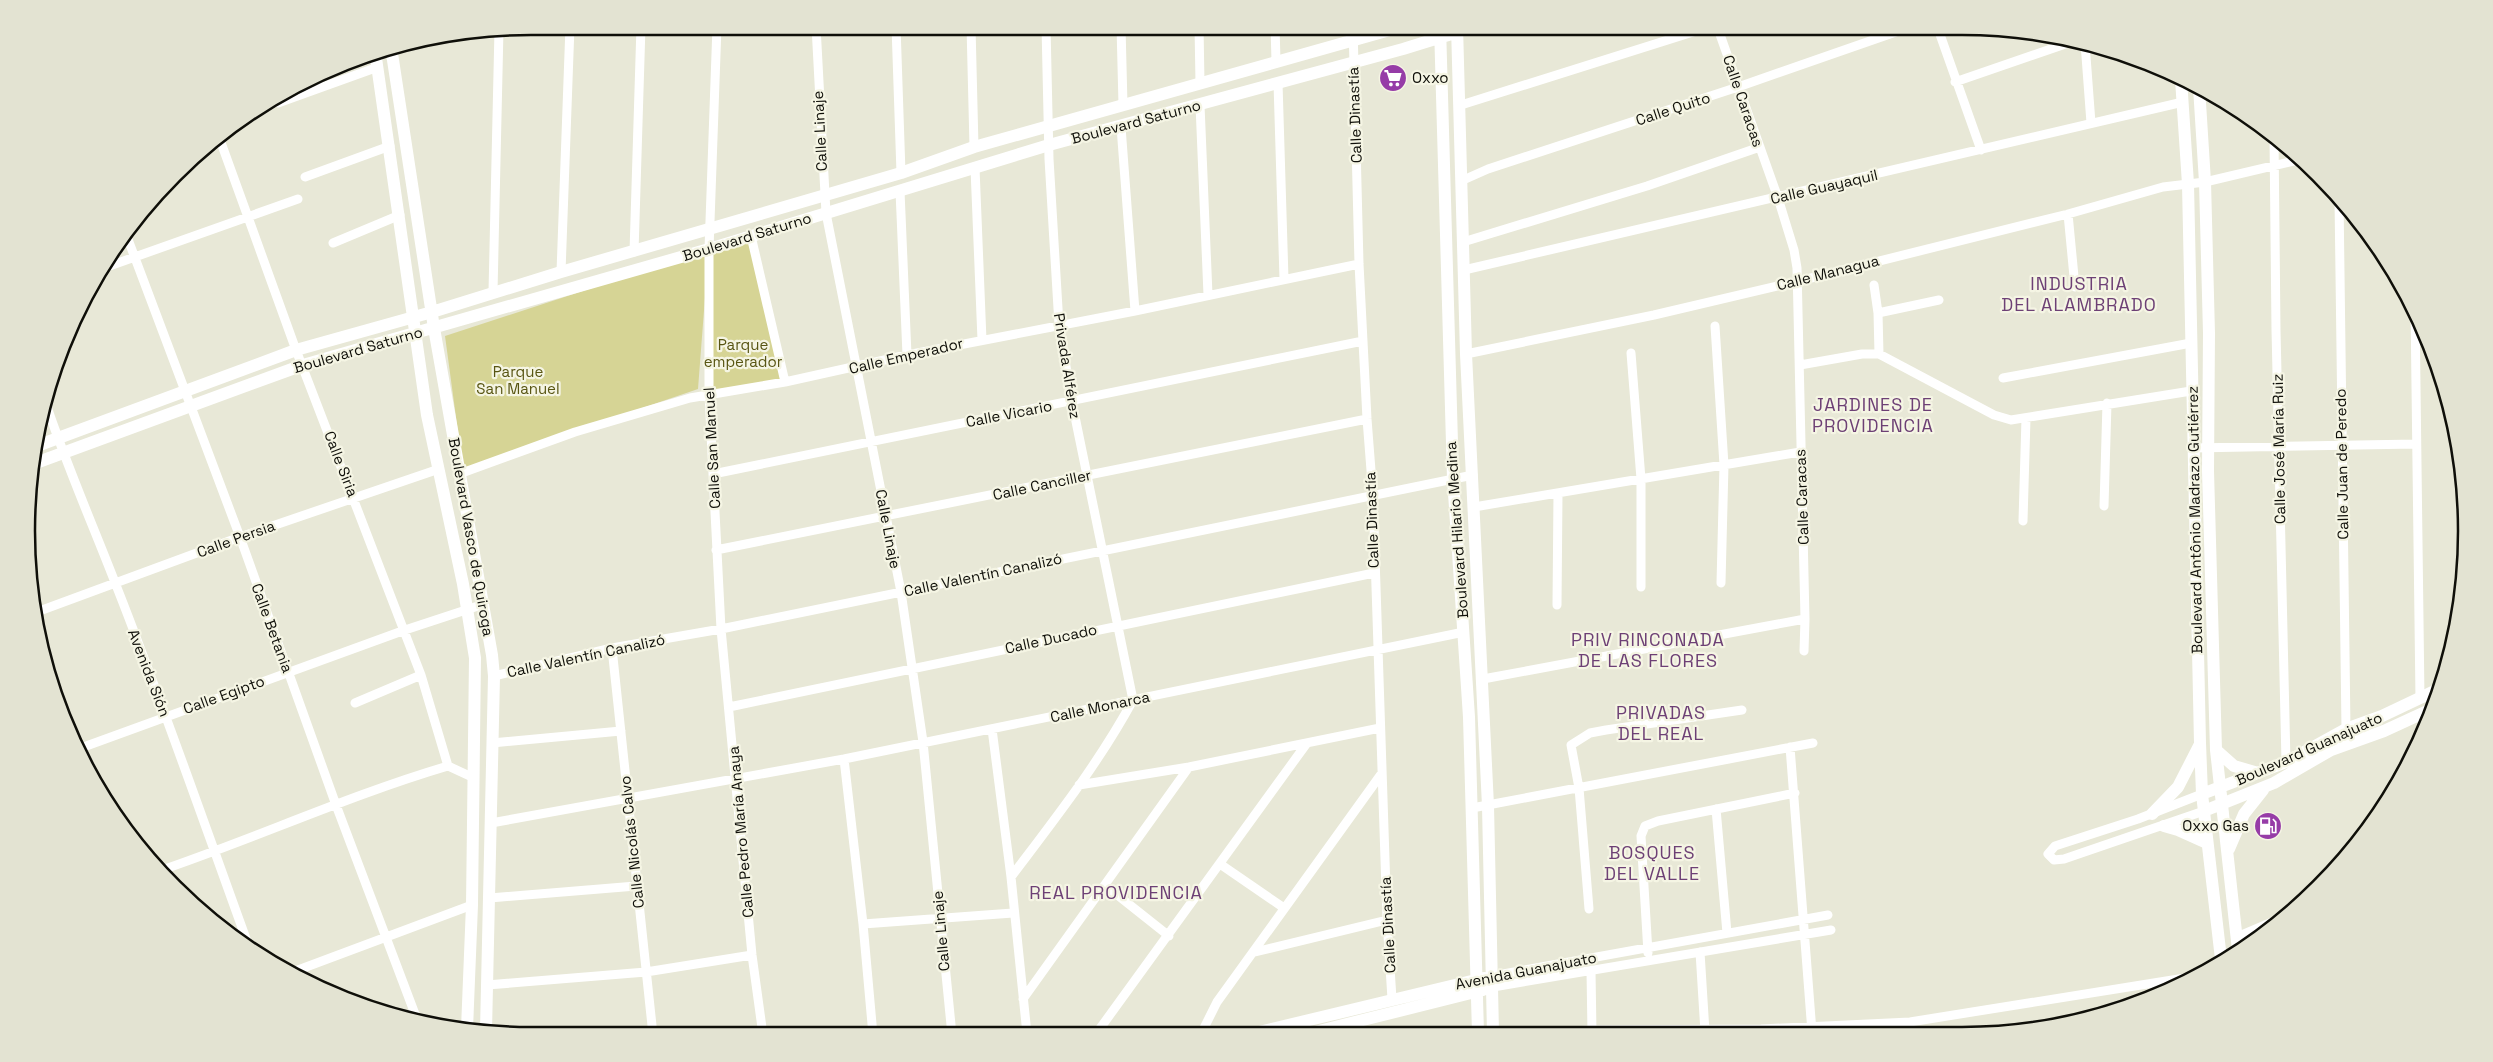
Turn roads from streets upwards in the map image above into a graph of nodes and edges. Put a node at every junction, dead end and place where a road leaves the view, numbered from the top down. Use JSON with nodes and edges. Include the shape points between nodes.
{"nodes":[{"id":1,"x":570,"y":35,"type":"edge"},
{"id":2,"x":641,"y":35,"type":"edge"},
{"id":3,"x":717,"y":35,"type":"edge"},
{"id":4,"x":816,"y":35,"type":"edge"},
{"id":5,"x":896,"y":35,"type":"edge"},
{"id":6,"x":971,"y":35,"type":"edge"},
{"id":7,"x":1046,"y":35,"type":"edge"},
{"id":8,"x":1121,"y":35,"type":"edge"},
{"id":9,"x":1199,"y":35,"type":"edge"},
{"id":10,"x":1275,"y":35,"type":"edge"},
{"id":11,"x":1353,"y":35,"type":"edge"},
{"id":12,"x":1373,"y":35,"type":"edge"},
{"id":13,"x":1432,"y":35,"type":"edge"},
{"id":14,"x":1440,"y":35,"type":"edge"},
{"id":15,"x":1461,"y":35,"type":"edge"},
{"id":16,"x":1683,"y":35,"type":"edge"},
{"id":17,"x":1720,"y":35,"type":"edge"},
{"id":18,"x":1887,"y":35,"type":"edge"},
{"id":19,"x":1940,"y":35,"type":"edge"},
{"id":20,"x":499,"y":36,"type":"edge"},
{"id":21,"x":1353,"y":41,"type":"junction"},
{"id":22,"x":2061,"y":45,"type":"edge"},
{"id":23,"x":2086,"y":51,"type":"edge"},
{"id":24,"x":392,"y":55,"type":"edge"},
{"id":25,"x":377,"y":60,"type":"edge"},
{"id":26,"x":1276,"y":61,"type":"junction"},
{"id":27,"x":1353,"y":63,"type":"junction"},
{"id":28,"x":378,"y":67,"type":"junction"},
{"id":29,"x":1955,"y":82,"type":"junction"},
{"id":30,"x":1200,"y":83,"type":"junction"},
{"id":31,"x":1278,"y":83,"type":"junction"},
{"id":32,"x":2182,"y":86,"type":"edge"},
{"id":33,"x":1738,"y":87,"type":"junction"},
{"id":34,"x":2200,"y":96,"type":"edge"},
{"id":35,"x":282,"y":101,"type":"edge"},
{"id":36,"x":2183,"y":102,"type":"junction"},
{"id":37,"x":1123,"y":105,"type":"junction"},
{"id":38,"x":1200,"y":105,"type":"junction"},
{"id":39,"x":1461,"y":105,"type":"junction"},
{"id":40,"x":2091,"y":123,"type":"junction"},
{"id":41,"x":1050,"y":126,"type":"junction"},
{"id":42,"x":1121,"y":127,"type":"junction"},
{"id":43,"x":221,"y":144,"type":"edge"},
{"id":44,"x":1049,"y":145,"type":"junction"},
{"id":45,"x":390,"y":146,"type":"junction"},
{"id":46,"x":2275,"y":146,"type":"edge"},
{"id":47,"x":974,"y":147,"type":"junction"},
{"id":48,"x":1760,"y":147,"type":"junction"},
{"id":49,"x":1981,"y":150,"type":"junction"},
{"id":50,"x":2293,"y":161,"type":"edge"},
{"id":51,"x":2276,"y":166,"type":"junction"},
{"id":52,"x":975,"y":168,"type":"junction"},
{"id":53,"x":901,"y":173,"type":"junction"},
{"id":54,"x":305,"y":177,"type":"dead end"},
{"id":55,"x":1462,"y":181,"type":"junction"},
{"id":56,"x":2205,"y":182,"type":"junction"},
{"id":57,"x":2188,"y":184,"type":"junction"},
{"id":58,"x":900,"y":191,"type":"junction"},
{"id":59,"x":823,"y":195,"type":"junction"},
{"id":60,"x":1778,"y":198,"type":"junction"},
{"id":61,"x":298,"y":199,"type":"dead end"},
{"id":62,"x":2339,"y":209,"type":"edge"},
{"id":63,"x":826,"y":213,"type":"junction"},
{"id":64,"x":2068,"y":214,"type":"junction"},
{"id":65,"x":400,"y":216,"type":"junction"},
{"id":66,"x":248,"y":217,"type":"junction"},
{"id":67,"x":710,"y":228,"type":"junction"},
{"id":68,"x":751,"y":236,"type":"junction"},
{"id":69,"x":129,"y":241,"type":"edge"},
{"id":70,"x":1463,"y":242,"type":"junction"},
{"id":71,"x":333,"y":243,"type":"dead end"},
{"id":72,"x":709,"y":249,"type":"junction"},
{"id":73,"x":634,"y":252,"type":"junction"},
{"id":74,"x":134,"y":256,"type":"junction"},
{"id":75,"x":113,"y":264,"type":"edge"},
{"id":76,"x":1360,"y":264,"type":"junction"},
{"id":77,"x":1464,"y":270,"type":"junction"},
{"id":78,"x":561,"y":272,"type":"junction"},
{"id":79,"x":1284,"y":279,"type":"junction"},
{"id":80,"x":1799,"y":280,"type":"junction"},
{"id":81,"x":1874,"y":285,"type":"dead end"},
{"id":82,"x":2075,"y":287,"type":"dead end"},
{"id":83,"x":493,"y":292,"type":"junction"},
{"id":84,"x":1208,"y":295,"type":"junction"},
{"id":85,"x":1939,"y":300,"type":"dead end"},
{"id":86,"x":1135,"y":311,"type":"junction"},
{"id":87,"x":432,"y":312,"type":"junction"},
{"id":88,"x":1878,"y":313,"type":"junction"},
{"id":89,"x":414,"y":316,"type":"junction"},
{"id":90,"x":1059,"y":325,"type":"junction"},
{"id":91,"x":1716,"y":326,"type":"dead end"},
{"id":92,"x":434,"y":328,"type":"junction"},
{"id":93,"x":416,"y":334,"type":"junction"},
{"id":94,"x":2419,"y":338,"type":"edge"},
{"id":95,"x":982,"y":340,"type":"junction"},
{"id":96,"x":1363,"y":341,"type":"junction"},
{"id":97,"x":2191,"y":342,"type":"junction"},
{"id":98,"x":296,"y":350,"type":"junction"},
{"id":99,"x":1631,"y":353,"type":"dead end"},
{"id":100,"x":1466,"y":354,"type":"junction"},
{"id":101,"x":1879,"y":354,"type":"junction"},
{"id":102,"x":907,"y":355,"type":"junction"},
{"id":103,"x":303,"y":365,"type":"junction"},
{"id":104,"x":1800,"y":365,"type":"junction"},
{"id":105,"x":856,"y":368,"type":"junction"},
{"id":106,"x":2003,"y":378,"type":"dead end"},
{"id":107,"x":785,"y":382,"type":"junction"},
{"id":108,"x":186,"y":390,"type":"junction"},
{"id":109,"x":2192,"y":390,"type":"junction"},
{"id":110,"x":709,"y":395,"type":"junction"},
{"id":111,"x":1072,"y":402,"type":"junction"},
{"id":112,"x":2107,"y":403,"type":"junction"},
{"id":113,"x":190,"y":405,"type":"junction"},
{"id":114,"x":50,"y":413,"type":"edge"},
{"id":115,"x":2026,"y":418,"type":"junction"},
{"id":116,"x":1366,"y":419,"type":"junction"},
{"id":117,"x":58,"y":439,"type":"junction"},
{"id":118,"x":871,"y":441,"type":"junction"},
{"id":119,"x":43,"y":444,"type":"edge"},
{"id":120,"x":2416,"y":444,"type":"junction"},
{"id":121,"x":2278,"y":446,"type":"junction"},
{"id":122,"x":2342,"y":447,"type":"junction"},
{"id":123,"x":2193,"y":448,"type":"junction"},
{"id":124,"x":2209,"y":448,"type":"junction"},
{"id":125,"x":1800,"y":452,"type":"junction"},
{"id":126,"x":62,"y":453,"type":"junction"},
{"id":127,"x":40,"y":461,"type":"edge"},
{"id":128,"x":1724,"y":465,"type":"junction"},
{"id":129,"x":439,"y":469,"type":"junction"},
{"id":130,"x":459,"y":474,"type":"junction"},
{"id":131,"x":713,"y":474,"type":"junction"},
{"id":132,"x":1473,"y":475,"type":"junction"},
{"id":133,"x":1088,"y":476,"type":"junction"},
{"id":134,"x":1453,"y":478,"type":"junction"},
{"id":135,"x":1641,"y":479,"type":"junction"},
{"id":136,"x":1558,"y":494,"type":"junction"},
{"id":137,"x":354,"y":496,"type":"junction"},
{"id":138,"x":1373,"y":496,"type":"junction"},
{"id":139,"x":2104,"y":506,"type":"dead end"},
{"id":140,"x":1474,"y":507,"type":"junction"},
{"id":141,"x":886,"y":517,"type":"junction"},
{"id":142,"x":2023,"y":521,"type":"dead end"},
{"id":143,"x":240,"y":537,"type":"junction"},
{"id":144,"x":716,"y":550,"type":"junction"},
{"id":145,"x":1103,"y":551,"type":"junction"},
{"id":146,"x":1374,"y":573,"type":"junction"},
{"id":147,"x":1721,"y":583,"type":"dead end"},
{"id":148,"x":116,"y":584,"type":"junction"},
{"id":149,"x":1641,"y":587,"type":"dead end"},
{"id":150,"x":901,"y":592,"type":"junction"},
{"id":151,"x":484,"y":604,"type":"junction"},
{"id":152,"x":1557,"y":605,"type":"dead end"},
{"id":153,"x":467,"y":609,"type":"junction"},
{"id":154,"x":42,"y":610,"type":"edge"},
{"id":155,"x":1805,"y":619,"type":"junction"},
{"id":156,"x":1119,"y":625,"type":"junction"},
{"id":157,"x":721,"y":629,"type":"junction"},
{"id":158,"x":405,"y":630,"type":"junction"},
{"id":159,"x":1464,"y":632,"type":"junction"},
{"id":160,"x":612,"y":648,"type":"junction"},
{"id":161,"x":1378,"y":650,"type":"junction"},
{"id":162,"x":1804,"y":651,"type":"dead end"},
{"id":163,"x":912,"y":669,"type":"junction"},
{"id":164,"x":288,"y":672,"type":"junction"},
{"id":165,"x":422,"y":675,"type":"junction"},
{"id":166,"x":494,"y":676,"type":"junction"},
{"id":167,"x":1483,"y":679,"type":"junction"},
{"id":168,"x":2431,"y":693,"type":"edge"},
{"id":169,"x":2420,"y":699,"type":"junction"},
{"id":170,"x":1133,"y":700,"type":"junction"},
{"id":171,"x":355,"y":703,"type":"dead end"},
{"id":172,"x":729,"y":707,"type":"junction"},
{"id":173,"x":1742,"y":710,"type":"dead end"},
{"id":174,"x":2423,"y":713,"type":"edge"},
{"id":175,"x":166,"y":716,"type":"junction"},
{"id":176,"x":1380,"y":728,"type":"junction"},
{"id":177,"x":992,"y":729,"type":"junction"},
{"id":178,"x":2346,"y":729,"type":"junction"},
{"id":179,"x":621,"y":732,"type":"junction"},
{"id":180,"x":923,"y":742,"type":"junction"},
{"id":181,"x":492,"y":743,"type":"junction"},
{"id":182,"x":1306,"y":743,"type":"junction"},
{"id":183,"x":1813,"y":743,"type":"dead end"},
{"id":184,"x":2200,"y":744,"type":"junction"},
{"id":185,"x":84,"y":746,"type":"edge"},
{"id":186,"x":1790,"y":747,"type":"junction"},
{"id":187,"x":2216,"y":750,"type":"junction"},
{"id":188,"x":844,"y":759,"type":"junction"},
{"id":189,"x":2286,"y":762,"type":"junction"},
{"id":190,"x":448,"y":766,"type":"junction"},
{"id":191,"x":1189,"y":768,"type":"junction"},
{"id":192,"x":1382,"y":772,"type":"junction"},
{"id":193,"x":2258,"y":773,"type":"junction"},
{"id":194,"x":474,"y":778,"type":"junction"},
{"id":195,"x":735,"y":780,"type":"junction"},
{"id":196,"x":1079,"y":785,"type":"junction"},
{"id":197,"x":2268,"y":785,"type":"junction"},
{"id":198,"x":1578,"y":788,"type":"junction"},
{"id":199,"x":2220,"y":789,"type":"junction"},
{"id":200,"x":1796,"y":794,"type":"junction"},
{"id":201,"x":2202,"y":794,"type":"junction"},
{"id":202,"x":628,"y":800,"type":"junction"},
{"id":203,"x":336,"y":805,"type":"junction"},
{"id":204,"x":2222,"y":805,"type":"junction"},
{"id":205,"x":1488,"y":806,"type":"junction"},
{"id":206,"x":1472,"y":808,"type":"junction"},
{"id":207,"x":1716,"y":809,"type":"junction"},
{"id":208,"x":2204,"y":811,"type":"junction"},
{"id":209,"x":2152,"y":814,"type":"junction"},
{"id":210,"x":491,"y":823,"type":"junction"},
{"id":211,"x":2164,"y":826,"type":"junction"},
{"id":212,"x":2208,"y":844,"type":"junction"},
{"id":213,"x":215,"y":852,"type":"junction"},
{"id":214,"x":2228,"y":852,"type":"junction"},
{"id":215,"x":1220,"y":864,"type":"junction"},
{"id":216,"x":167,"y":868,"type":"edge"},
{"id":217,"x":1011,"y":877,"type":"junction"},
{"id":218,"x":636,"y":886,"type":"junction"},
{"id":219,"x":1106,"y":886,"type":"junction"},
{"id":220,"x":490,"y":898,"type":"junction"},
{"id":221,"x":472,"y":905,"type":"junction"},
{"id":222,"x":1284,"y":908,"type":"junction"},
{"id":223,"x":1589,"y":909,"type":"dead end"},
{"id":224,"x":1013,"y":913,"type":"junction"},
{"id":225,"x":1828,"y":915,"type":"dead end"},
{"id":226,"x":1491,"y":916,"type":"junction"},
{"id":227,"x":1475,"y":918,"type":"junction"},
{"id":228,"x":1804,"y":918,"type":"junction"},
{"id":229,"x":940,"y":919,"type":"junction"},
{"id":230,"x":1386,"y":920,"type":"junction"},
{"id":231,"x":864,"y":924,"type":"junction"},
{"id":232,"x":1831,"y":930,"type":"dead end"},
{"id":233,"x":1727,"y":933,"type":"junction"},
{"id":234,"x":1805,"y":933,"type":"junction"},
{"id":235,"x":245,"y":936,"type":"edge"},
{"id":236,"x":1169,"y":936,"type":"junction"},
{"id":237,"x":387,"y":938,"type":"junction"},
{"id":238,"x":2237,"y":944,"type":"edge"},
{"id":239,"x":1647,"y":947,"type":"junction"},
{"id":240,"x":1255,"y":952,"type":"junction"},
{"id":241,"x":1700,"y":952,"type":"junction"},
{"id":242,"x":2220,"y":954,"type":"edge"},
{"id":243,"x":752,"y":955,"type":"junction"},
{"id":244,"x":1649,"y":960,"type":"junction"},
{"id":245,"x":301,"y":970,"type":"edge"},
{"id":246,"x":1591,"y":971,"type":"junction"},
{"id":247,"x":646,"y":972,"type":"junction"},
{"id":248,"x":2172,"y":980,"type":"edge"},
{"id":249,"x":1493,"y":982,"type":"junction"},
{"id":250,"x":487,"y":985,"type":"junction"},
{"id":251,"x":1476,"y":986,"type":"junction"},
{"id":252,"x":1023,"y":999,"type":"junction"},
{"id":253,"x":1392,"y":999,"type":"junction"},
{"id":254,"x":415,"y":1013,"type":"edge"},
{"id":255,"x":467,"y":1023,"type":"edge"},
{"id":256,"x":486,"y":1025,"type":"edge"},
{"id":257,"x":652,"y":1027,"type":"edge"},
{"id":258,"x":762,"y":1027,"type":"edge"},
{"id":259,"x":872,"y":1027,"type":"edge"},
{"id":260,"x":951,"y":1027,"type":"edge"},
{"id":261,"x":1026,"y":1027,"type":"edge"},
{"id":262,"x":1101,"y":1027,"type":"edge"},
{"id":263,"x":1204,"y":1027,"type":"edge"},
{"id":264,"x":1281,"y":1027,"type":"edge"},
{"id":265,"x":1335,"y":1027,"type":"edge"},
{"id":266,"x":1478,"y":1027,"type":"edge"},
{"id":267,"x":1493,"y":1027,"type":"edge"},
{"id":268,"x":1591,"y":1027,"type":"edge"},
{"id":269,"x":1705,"y":1027,"type":"edge"},
{"id":270,"x":1812,"y":1027,"type":"edge"},
{"id":271,"x":1849,"y":1027,"type":"edge"}],
"edges":[{"from":1,"to":78,"type":"street"},
{"from":2,"to":73,"type":"street"},
{"from":3,"to":67,"type":"street","name":"Calle San Manuel"},
{"from":4,"to":59,"type":"street","name":"Calle Linaje"},
{"from":5,"to":53,"type":"street"},
{"from":6,"to":47,"type":"street"},
{"from":7,"to":41,"type":"street","name":"Privada Alférez"},
{"from":8,"to":37,"type":"street"},
{"from":9,"to":30,"type":"street"},
{"from":10,"to":26,"type":"street"},
{"from":11,"to":21,"type":"street","name":"Calle Dinastía"},
{"from":12,"to":21,"type":"street","name":"Boulevard Saturno"},
{"from":13,"to":27,"type":"street","name":"Boulevard Saturno"},
{"from":14,"to":134,"type":"street","name":"Boulevard Hilario Medina"},
{"from":15,"to":39,"type":"street","name":"Boulevard Hilario Medina"},
{"from":16,"to":39,"type":"street"},
{"from":17,"to":33,"type":"street","name":"Calle Caracas"},
{"from":18,"to":33,"type":"street","name":"Calle Quito"},
{"from":19,"to":29,"type":"street"},
{"from":20,"to":83,"type":"street"},
{"from":21,"to":26,"type":"street","name":"Boulevard Saturno"},
{"from":21,"to":27,"type":"street","name":"Calle Dinastía"},
{"from":22,"to":29,"type":"street"},
{"from":23,"to":40,"type":"street"},
{"from":24,"to":87,"type":"street","name":"Boulevard Vasco de Quiroga"},
{"from":25,"to":28,"type":"street","name":"Boulevard Vasco de Quiroga"},
{"from":26,"to":30,"type":"street","name":"Boulevard Saturno"},
{"from":27,"to":31,"type":"street","name":"Boulevard Saturno"},
{"from":27,"to":76,"type":"street","name":"Calle Dinastía"},
{"from":28,"to":35,"type":"street"},
{"from":28,"to":45,"type":"street","name":"Boulevard Vasco de Quiroga"},
{"from":29,"to":49,"type":"street"},
{"from":30,"to":37,"type":"street","name":"Boulevard Saturno"},
{"from":31,"to":38,"type":"street","name":"Boulevard Saturno"},
{"from":31,"to":79,"type":"street"},
{"from":32,"to":36,"type":"street","name":"Boulevard Antônio Madrazo Gutiérrez"},
{"from":33,"to":48,"type":"street","name":"Calle Caracas"},
{"from":33,"to":55,"type":"street","name":"Calle Quito","via":[[1488,169]]},
{"from":34,"to":56,"type":"street","name":"Boulevard Antônio Madrazo Gutiérrez"},
{"from":36,"to":40,"type":"street","name":"Calle Guayaquil"},
{"from":36,"to":57,"type":"street","name":"Boulevard Antônio Madrazo Gutiérrez"},
{"from":37,"to":41,"type":"street","name":"Boulevard Saturno"},
{"from":38,"to":42,"type":"street","name":"Boulevard Saturno"},
{"from":38,"to":84,"type":"street"},
{"from":39,"to":55,"type":"street","name":"Boulevard Hilario Medina"},
{"from":40,"to":49,"type":"street","name":"Calle Guayaquil"},
{"from":41,"to":44,"type":"street","name":"Privada Alférez"},
{"from":41,"to":47,"type":"street","name":"Boulevard Saturno"},
{"from":42,"to":44,"type":"street","name":"Boulevard Saturno"},
{"from":42,"to":86,"type":"street"},
{"from":43,"to":66,"type":"street","name":"Calle Siria"},
{"from":44,"to":52,"type":"street","name":"Boulevard Saturno"},
{"from":44,"to":90,"type":"street","name":"Privada Alférez"},
{"from":45,"to":54,"type":"street"},
{"from":45,"to":65,"type":"street","name":"Boulevard Vasco de Quiroga"},
{"from":46,"to":51,"type":"street","name":"Calle José María Ruiz"},
{"from":47,"to":53,"type":"street","name":"Boulevard Saturno"},
{"from":48,"to":60,"type":"street","name":"Calle Caracas"},
{"from":48,"to":70,"type":"street","via":[[1647,186]]},
{"from":49,"to":60,"type":"street","name":"Calle Guayaquil"},
{"from":50,"to":51,"type":"street","name":"Calle Managua"},
{"from":51,"to":56,"type":"street","name":"Calle Managua"},
{"from":51,"to":121,"type":"street","name":"Calle José María Ruiz"},
{"from":52,"to":58,"type":"street","name":"Boulevard Saturno"},
{"from":52,"to":95,"type":"street"},
{"from":53,"to":59,"type":"street","name":"Boulevard Saturno"},
{"from":55,"to":70,"type":"street","name":"Boulevard Hilario Medina"},
{"from":56,"to":57,"type":"street","name":"Calle Managua"},
{"from":56,"to":124,"type":"street","name":"Boulevard Antônio Madrazo Gutiérrez"},
{"from":57,"to":64,"type":"street","name":"Calle Managua","via":[[2163,187]]},
{"from":57,"to":97,"type":"street","name":"Boulevard Antônio Madrazo Gutiérrez"},
{"from":58,"to":63,"type":"street","name":"Boulevard Saturno"},
{"from":58,"to":102,"type":"street"},
{"from":59,"to":63,"type":"street","name":"Calle Linaje"},
{"from":59,"to":67,"type":"street","name":"Boulevard Saturno"},
{"from":60,"to":77,"type":"street","name":"Calle Guayaquil"},
{"from":60,"to":80,"type":"street","name":"Calle Caracas","via":[[1794,250]]},
{"from":61,"to":66,"type":"street"},
{"from":62,"to":122,"type":"street","name":"Calle Juan de Peredo"},
{"from":63,"to":68,"type":"street","name":"Boulevard Saturno"},
{"from":63,"to":105,"type":"street","name":"Calle Linaje"},
{"from":64,"to":80,"type":"street","name":"Calle Managua"},
{"from":64,"to":82,"type":"street"},
{"from":65,"to":71,"type":"street"},
{"from":65,"to":89,"type":"street","name":"Boulevard Vasco de Quiroga"},
{"from":66,"to":74,"type":"street"},
{"from":66,"to":98,"type":"street","name":"Calle Siria"},
{"from":67,"to":72,"type":"street","name":"Calle San Manuel"},
{"from":67,"to":73,"type":"street","name":"Boulevard Saturno"},
{"from":68,"to":72,"type":"street","name":"Boulevard Saturno"},
{"from":68,"to":107,"type":"street"},
{"from":69,"to":74,"type":"street","name":"Calle Betania"},
{"from":70,"to":77,"type":"street","name":"Boulevard Hilario Medina"},
{"from":72,"to":92,"type":"street","name":"Boulevard Saturno"},
{"from":72,"to":110,"type":"street","name":"Calle San Manuel"},
{"from":73,"to":78,"type":"street","name":"Boulevard Saturno"},
{"from":74,"to":75,"type":"street"},
{"from":74,"to":108,"type":"street","name":"Calle Betania"},
{"from":76,"to":79,"type":"street","name":"Calle Emperador"},
{"from":76,"to":96,"type":"street","name":"Calle Dinastía"},
{"from":77,"to":100,"type":"street","name":"Boulevard Hilario Medina"},
{"from":78,"to":83,"type":"street","name":"Boulevard Saturno"},
{"from":79,"to":84,"type":"street","name":"Calle Emperador"},
{"from":80,"to":100,"type":"street","name":"Calle Managua","via":[[1654,315]]},
{"from":80,"to":104,"type":"street","name":"Calle Caracas"},
{"from":81,"to":88,"type":"street"},
{"from":83,"to":87,"type":"street","name":"Boulevard Saturno"},
{"from":84,"to":86,"type":"street","name":"Calle Emperador"},
{"from":85,"to":88,"type":"street"},
{"from":86,"to":90,"type":"street","name":"Calle Emperador"},
{"from":87,"to":89,"type":"street","name":"Boulevard Saturno"},
{"from":87,"to":92,"type":"street","name":"Boulevard Vasco de Quiroga"},
{"from":88,"to":101,"type":"street"},
{"from":89,"to":93,"type":"street","name":"Boulevard Vasco de Quiroga"},
{"from":89,"to":98,"type":"street","name":"Boulevard Saturno"},
{"from":90,"to":95,"type":"street","name":"Calle Emperador"},
{"from":90,"to":111,"type":"street","name":"Privada Alférez"},
{"from":91,"to":128,"type":"street"},
{"from":92,"to":93,"type":"street","name":"Boulevard Saturno"},
{"from":92,"to":130,"type":"street","name":"Boulevard Vasco de Quiroga"},
{"from":93,"to":103,"type":"street","name":"Boulevard Saturno"},
{"from":93,"to":129,"type":"street","name":"Boulevard Vasco de Quiroga","via":[[427,415]]},
{"from":94,"to":120,"type":"street"},
{"from":95,"to":102,"type":"street","name":"Calle Emperador"},
{"from":96,"to":111,"type":"street","name":"Calle Vicario"},
{"from":96,"to":116,"type":"street","name":"Calle Dinastía"},
{"from":97,"to":106,"type":"street"},
{"from":97,"to":109,"type":"street","name":"Boulevard Antônio Madrazo Gutiérrez"},
{"from":98,"to":103,"type":"street","name":"Calle Siria"},
{"from":98,"to":108,"type":"street","name":"Boulevard Saturno"},
{"from":99,"to":135,"type":"street"},
{"from":100,"to":132,"type":"street","name":"Boulevard Hilario Medina"},
{"from":101,"to":104,"type":"street"},
{"from":101,"to":115,"type":"street","via":[[1994,415],[2010,420]]},
{"from":102,"to":105,"type":"street","name":"Calle Emperador"},
{"from":103,"to":113,"type":"street","name":"Boulevard Saturno"},
{"from":103,"to":137,"type":"street","name":"Calle Siria"},
{"from":104,"to":125,"type":"street","name":"Calle Caracas"},
{"from":105,"to":107,"type":"street","name":"Calle Emperador"},
{"from":105,"to":118,"type":"street","name":"Calle Linaje"},
{"from":107,"to":110,"type":"street","name":"Calle Emperador"},
{"from":108,"to":113,"type":"street","name":"Calle Betania"},
{"from":108,"to":117,"type":"street","name":"Boulevard Saturno"},
{"from":109,"to":112,"type":"street"},
{"from":109,"to":123,"type":"street","name":"Boulevard Antônio Madrazo Gutiérrez"},
{"from":110,"to":130,"type":"street","name":"Calle Emperador","via":[[664,404]]},
{"from":110,"to":131,"type":"street","name":"Calle San Manuel"},
{"from":111,"to":118,"type":"street","name":"Calle Vicario"},
{"from":111,"to":133,"type":"street","name":"Privada Alférez"},
{"from":112,"to":115,"type":"street"},
{"from":112,"to":139,"type":"street"},
{"from":113,"to":126,"type":"street","name":"Boulevard Saturno"},
{"from":113,"to":143,"type":"street","name":"Calle Betania"},
{"from":114,"to":117,"type":"street","name":"Avenida Sión"},
{"from":115,"to":142,"type":"street"},
{"from":116,"to":133,"type":"street","name":"Calle Canciller"},
{"from":116,"to":138,"type":"street","name":"Calle Dinastía"},
{"from":117,"to":119,"type":"street","name":"Boulevard Saturno"},
{"from":117,"to":126,"type":"street","name":"Avenida Sión"},
{"from":118,"to":131,"type":"street","name":"Calle Vicario"},
{"from":118,"to":141,"type":"street","name":"Calle Linaje"},
{"from":120,"to":122,"type":"street"},
{"from":120,"to":169,"type":"street"},
{"from":121,"to":122,"type":"street"},
{"from":121,"to":124,"type":"street"},
{"from":121,"to":189,"type":"street","name":"Calle José María Ruiz"},
{"from":122,"to":178,"type":"street","name":"Calle Juan de Peredo"},
{"from":123,"to":124,"type":"street"},
{"from":123,"to":184,"type":"street","name":"Boulevard Antônio Madrazo Gutiérrez"},
{"from":124,"to":187,"type":"street","name":"Boulevard Antônio Madrazo Gutiérrez"},
{"from":125,"to":128,"type":"street"},
{"from":125,"to":155,"type":"street","name":"Calle Caracas"},
{"from":126,"to":127,"type":"street","name":"Boulevard Saturno"},
{"from":126,"to":148,"type":"street","name":"Avenida Sión"},
{"from":128,"to":135,"type":"street"},
{"from":128,"to":147,"type":"street"},
{"from":129,"to":137,"type":"street","name":"Calle Persia"},
{"from":129,"to":153,"type":"street","name":"Boulevard Vasco de Quiroga"},
{"from":130,"to":151,"type":"street","name":"Boulevard Vasco de Quiroga"},
{"from":131,"to":144,"type":"street","name":"Calle San Manuel"},
{"from":132,"to":134,"type":"street","name":"Calle Valentín Canalizó"},
{"from":132,"to":140,"type":"street","name":"Boulevard Hilario Medina"},
{"from":133,"to":141,"type":"street","name":"Calle Canciller"},
{"from":133,"to":145,"type":"street","name":"Privada Alférez"},
{"from":134,"to":138,"type":"street","name":"Calle Valentín Canalizó"},
{"from":134,"to":159,"type":"street","name":"Boulevard Hilario Medina"},
{"from":135,"to":136,"type":"street"},
{"from":135,"to":149,"type":"street"},
{"from":136,"to":140,"type":"street"},
{"from":136,"to":152,"type":"street"},
{"from":137,"to":143,"type":"street","name":"Calle Persia"},
{"from":137,"to":158,"type":"street","name":"Calle Siria"},
{"from":138,"to":145,"type":"street","name":"Calle Valentín Canalizó"},
{"from":138,"to":146,"type":"street","name":"Calle Dinastía"},
{"from":140,"to":167,"type":"street","name":"Boulevard Hilario Medina"},
{"from":141,"to":144,"type":"street","name":"Calle Canciller"},
{"from":141,"to":150,"type":"street","name":"Calle Linaje"},
{"from":143,"to":148,"type":"street","name":"Calle Persia"},
{"from":143,"to":164,"type":"street","name":"Calle Betania"},
{"from":144,"to":157,"type":"street","name":"Calle San Manuel"},
{"from":145,"to":150,"type":"street","name":"Calle Valentín Canalizó"},
{"from":145,"to":156,"type":"street","name":"Privada Alférez"},
{"from":146,"to":156,"type":"street","name":"Calle Ducado"},
{"from":146,"to":161,"type":"street","name":"Calle Dinastía"},
{"from":148,"to":154,"type":"street","name":"Calle Persia"},
{"from":148,"to":175,"type":"street","name":"Avenida Sión"},
{"from":150,"to":157,"type":"street","name":"Calle Valentín Canalizó"},
{"from":150,"to":163,"type":"street","name":"Calle Linaje"},
{"from":151,"to":153,"type":"street","name":"Calle Egipto"},
{"from":151,"to":166,"type":"street","name":"Boulevard Vasco de Quiroga"},
{"from":153,"to":158,"type":"street","name":"Calle Egipto"},
{"from":153,"to":194,"type":"street","name":"Boulevard Vasco de Quiroga","via":[[475,658]]},
{"from":155,"to":162,"type":"street","name":"Calle Caracas"},
{"from":155,"to":167,"type":"street"},
{"from":156,"to":163,"type":"street","name":"Calle Ducado"},
{"from":156,"to":170,"type":"street","name":"Privada Alférez"},
{"from":157,"to":160,"type":"street","name":"Calle Valentín Canalizó"},
{"from":157,"to":172,"type":"street","name":"Calle Pedro María Anaya"},
{"from":158,"to":164,"type":"street","name":"Calle Egipto"},
{"from":158,"to":165,"type":"street","name":"Calle Siria"},
{"from":159,"to":161,"type":"street","name":"Calle Monarca"},
{"from":159,"to":206,"type":"street","name":"Boulevard Hilario Medina"},
{"from":160,"to":166,"type":"street","name":"Calle Valentín Canalizó"},
{"from":160,"to":179,"type":"street","name":"Calle Nicolás Calvo"},
{"from":161,"to":170,"type":"street","name":"Calle Monarca"},
{"from":161,"to":176,"type":"street","name":"Calle Dinastía"},
{"from":163,"to":172,"type":"street","name":"Calle Ducado"},
{"from":163,"to":180,"type":"street","name":"Calle Linaje"},
{"from":164,"to":175,"type":"street","name":"Calle Egipto"},
{"from":164,"to":203,"type":"street","name":"Calle Betania"},
{"from":165,"to":171,"type":"street"},
{"from":165,"to":190,"type":"street","name":"Calle Siria"},
{"from":166,"to":181,"type":"street","name":"Boulevard Vasco de Quiroga"},
{"from":167,"to":205,"type":"street","name":"Boulevard Hilario Medina"},
{"from":168,"to":169,"type":"street","name":"Boulevard Guanajuato"},
{"from":169,"to":178,"type":"street","name":"Boulevard Guanajuato"},
{"from":170,"to":177,"type":"street","name":"Calle Monarca"},
{"from":170,"to":196,"type":"street"},
{"from":172,"to":195,"type":"street","name":"Calle Pedro María Anaya"},
{"from":173,"to":198,"type":"street","via":[[1606,730],[1579,738],[1571,745]]},
{"from":174,"to":197,"type":"street","name":"Boulevard Guanajuato","via":[[2331,750]]},
{"from":175,"to":185,"type":"street","name":"Calle Egipto"},
{"from":175,"to":213,"type":"street","name":"Avenida Sión"},
{"from":176,"to":182,"type":"street"},
{"from":176,"to":192,"type":"street","name":"Calle Dinastía"},
{"from":177,"to":180,"type":"street","name":"Calle Monarca"},
{"from":177,"to":217,"type":"street"},
{"from":178,"to":189,"type":"street","name":"Boulevard Guanajuato"},
{"from":179,"to":181,"type":"street"},
{"from":179,"to":202,"type":"street","name":"Calle Nicolás Calvo"},
{"from":180,"to":188,"type":"street","name":"Calle Monarca"},
{"from":180,"to":229,"type":"street","name":"Calle Linaje"},
{"from":181,"to":210,"type":"street","name":"Boulevard Vasco de Quiroga"},
{"from":182,"to":191,"type":"street"},
{"from":182,"to":215,"type":"street"},
{"from":183,"to":186,"type":"street"},
{"from":184,"to":201,"type":"street","name":"Boulevard Antônio Madrazo Gutiérrez"},
{"from":184,"to":209,"type":"street","via":[[2178,787]]},
{"from":186,"to":198,"type":"street"},
{"from":186,"to":200,"type":"street"},
{"from":187,"to":193,"type":"street","via":[[2234,766]]},
{"from":187,"to":199,"type":"street","name":"Boulevard Antônio Madrazo Gutiérrez"},
{"from":188,"to":195,"type":"street","name":"Calle Monarca"},
{"from":188,"to":231,"type":"street"},
{"from":189,"to":193,"type":"street","name":"Boulevard Guanajuato"},
{"from":190,"to":194,"type":"street"},
{"from":190,"to":203,"type":"street","via":[[396,781]]},
{"from":191,"to":196,"type":"street"},
{"from":191,"to":219,"type":"street"},
{"from":192,"to":222,"type":"street"},
{"from":192,"to":230,"type":"street","name":"Calle Dinastía"},
{"from":193,"to":199,"type":"street","name":"Boulevard Guanajuato"},
{"from":194,"to":221,"type":"street","name":"Boulevard Vasco de Quiroga"},
{"from":195,"to":202,"type":"street","name":"Calle Monarca"},
{"from":195,"to":243,"type":"street","name":"Calle Pedro María Anaya"},
{"from":196,"to":217,"type":"street"},
{"from":197,"to":204,"type":"street","name":"Boulevard Guanajuato"},
{"from":197,"to":214,"type":"street","via":[[2244,814]]},
{"from":198,"to":205,"type":"street"},
{"from":198,"to":223,"type":"street"},
{"from":199,"to":201,"type":"street","name":"Boulevard Guanajuato"},
{"from":199,"to":204,"type":"street","name":"Boulevard Antônio Madrazo Gutiérrez"},
{"from":200,"to":207,"type":"street"},
{"from":200,"to":228,"type":"street"},
{"from":201,"to":208,"type":"street","name":"Boulevard Antônio Madrazo Gutiérrez"},
{"from":201,"to":209,"type":"street"},
{"from":202,"to":210,"type":"street","name":"Calle Monarca"},
{"from":202,"to":218,"type":"street","name":"Calle Nicolás Calvo"},
{"from":203,"to":213,"type":"street"},
{"from":203,"to":237,"type":"street","name":"Calle Betania"},
{"from":204,"to":208,"type":"street","name":"Boulevard Guanajuato"},
{"from":204,"to":214,"type":"street","name":"Boulevard Antônio Madrazo Gutiérrez"},
{"from":205,"to":206,"type":"street"},
{"from":205,"to":226,"type":"street","name":"Boulevard Hilario Medina"},
{"from":206,"to":227,"type":"street","name":"Boulevard Hilario Medina"},
{"from":207,"to":233,"type":"street"},
{"from":207,"to":239,"type":"street","via":[[1658,821],[1642,830]]},
{"from":208,"to":211,"type":"street"},
{"from":208,"to":212,"type":"street","name":"Boulevard Antônio Madrazo Gutiérrez"},
{"from":209,"to":211,"type":"street","via":[[2055,846],[2049,851],[2049,856],[2054,860],[2064,859]]},
{"from":210,"to":220,"type":"street","name":"Boulevard Vasco de Quiroga"},
{"from":211,"to":212,"type":"street"},
{"from":212,"to":242,"type":"street","name":"Boulevard Antônio Madrazo Gutiérrez"},
{"from":213,"to":216,"type":"street"},
{"from":213,"to":235,"type":"street","name":"Avenida Sión"},
{"from":214,"to":238,"type":"street","name":"Boulevard Antônio Madrazo Gutiérrez"},
{"from":215,"to":222,"type":"street"},
{"from":215,"to":236,"type":"street"},
{"from":217,"to":224,"type":"street"},
{"from":218,"to":220,"type":"street"},
{"from":218,"to":247,"type":"street","name":"Calle Nicolás Calvo"},
{"from":219,"to":236,"type":"street"},
{"from":219,"to":252,"type":"street"},
{"from":220,"to":250,"type":"street","name":"Boulevard Vasco de Quiroga"},
{"from":221,"to":237,"type":"street"},
{"from":221,"to":255,"type":"street","name":"Boulevard Vasco de Quiroga"},
{"from":222,"to":240,"type":"street"},
{"from":224,"to":229,"type":"street"},
{"from":224,"to":252,"type":"street"},
{"from":225,"to":228,"type":"street","name":"Avenida Guanajuato"},
{"from":226,"to":227,"type":"street"},
{"from":226,"to":249,"type":"street","name":"Boulevard Hilario Medina"},
{"from":227,"to":251,"type":"street","name":"Boulevard Hilario Medina"},
{"from":228,"to":233,"type":"street","name":"Avenida Guanajuato"},
{"from":228,"to":234,"type":"street"},
{"from":229,"to":231,"type":"street"},
{"from":229,"to":260,"type":"street","name":"Calle Linaje"},
{"from":230,"to":240,"type":"street"},
{"from":230,"to":253,"type":"street","name":"Calle Dinastía"},
{"from":231,"to":259,"type":"street"},
{"from":232,"to":234,"type":"street","name":"Avenida Guanajuato"},
{"from":233,"to":239,"type":"street","name":"Avenida Guanajuato"},
{"from":234,"to":241,"type":"street","name":"Avenida Guanajuato"},
{"from":234,"to":270,"type":"street"},
{"from":236,"to":262,"type":"street"},
{"from":237,"to":245,"type":"street"},
{"from":237,"to":254,"type":"street","name":"Calle Betania"},
{"from":239,"to":244,"type":"street"},
{"from":239,"to":249,"type":"street","name":"Avenida Guanajuato"},
{"from":240,"to":263,"type":"street","via":[[1217,1002]]},
{"from":241,"to":244,"type":"street","name":"Avenida Guanajuato"},
{"from":241,"to":269,"type":"street"},
{"from":243,"to":247,"type":"street"},
{"from":243,"to":258,"type":"street","name":"Calle Pedro María Anaya"},
{"from":244,"to":246,"type":"street","name":"Avenida Guanajuato"},
{"from":246,"to":249,"type":"street","name":"Avenida Guanajuato"},
{"from":246,"to":268,"type":"street"},
{"from":247,"to":250,"type":"street"},
{"from":247,"to":257,"type":"street","name":"Calle Nicolás Calvo"},
{"from":248,"to":271,"type":"street","via":[[1910,1022]]},
{"from":249,"to":251,"type":"street","name":"Avenida Guanajuato"},
{"from":249,"to":267,"type":"street","name":"Boulevard Hilario Medina"},
{"from":250,"to":256,"type":"street","name":"Boulevard Vasco de Quiroga"},
{"from":251,"to":253,"type":"street","name":"Avenida Guanajuato"},
{"from":251,"to":265,"type":"street","name":"Avenida Guanajuato"},
{"from":251,"to":266,"type":"street","name":"Boulevard Hilario Medina"},
{"from":252,"to":261,"type":"street"},
{"from":253,"to":264,"type":"street","name":"Avenida Guanajuato"}]}
